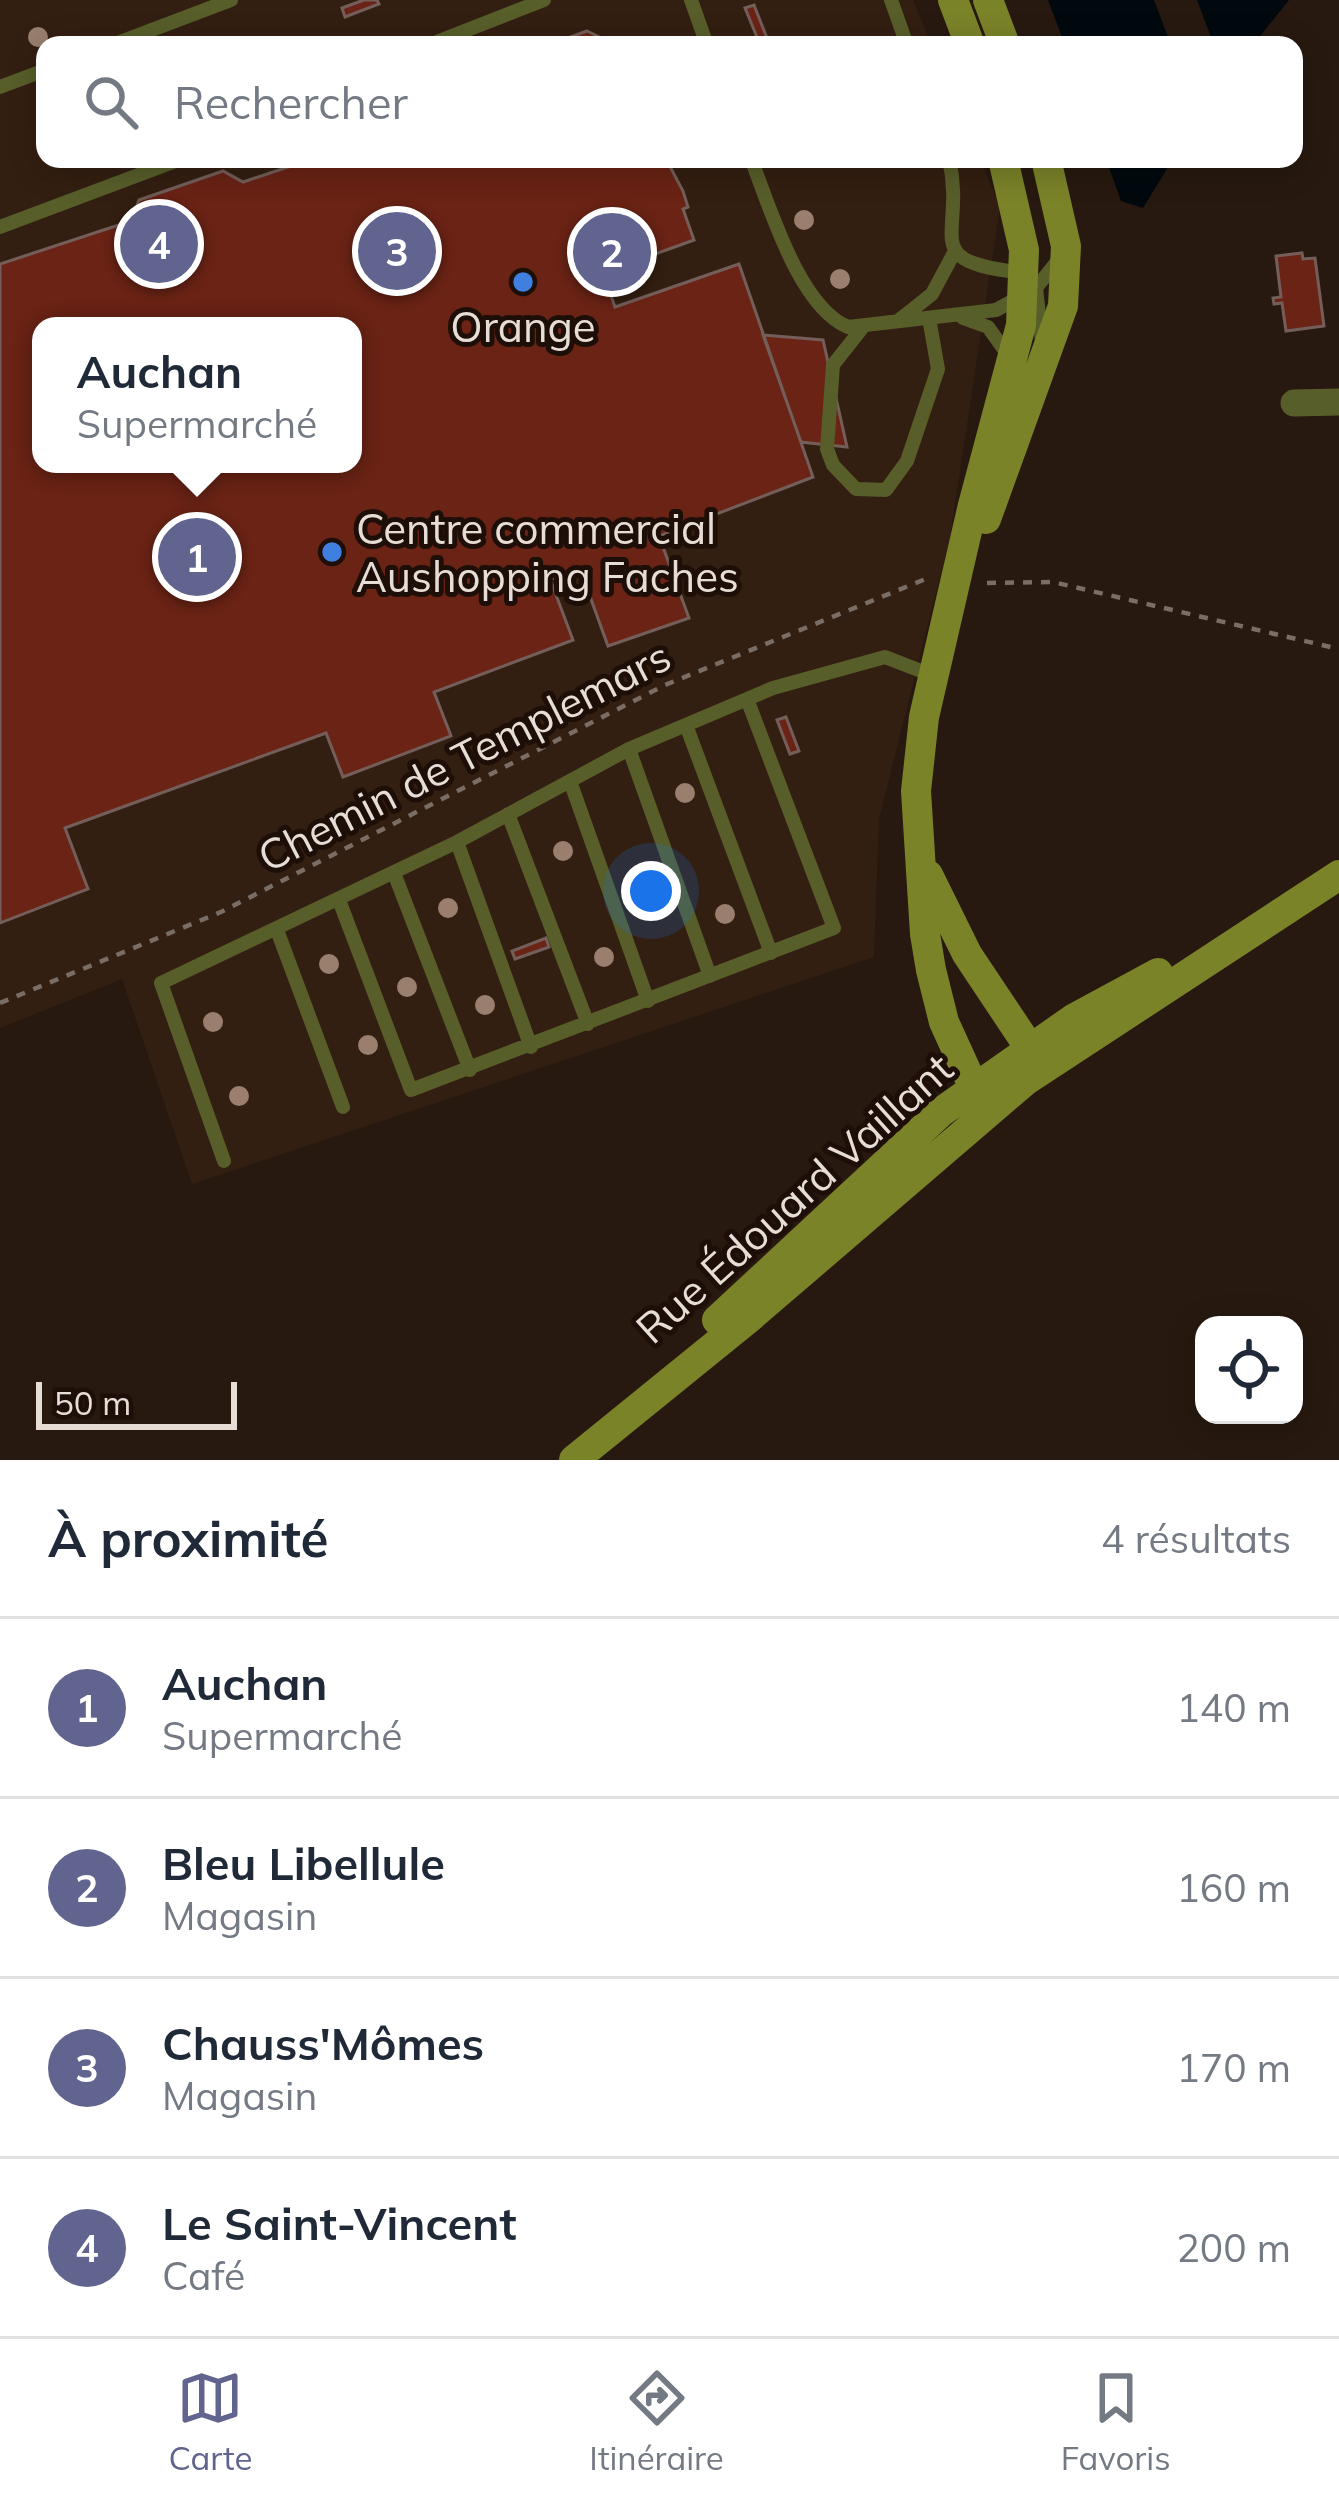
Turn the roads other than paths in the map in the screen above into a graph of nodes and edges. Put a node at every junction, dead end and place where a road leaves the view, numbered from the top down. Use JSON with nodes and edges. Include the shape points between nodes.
{"nodes":[{"id":1,"x":231,"y":0,"type":"edge"},
{"id":2,"x":691,"y":0,"type":"edge"},
{"id":3,"x":891,"y":0,"type":"edge"},
{"id":4,"x":953,"y":0,"type":"edge"},
{"id":5,"x":988,"y":0,"type":"edge"},
{"id":6,"x":538,"y":3,"type":"edge"},
{"id":7,"x":136,"y":36,"type":"edge"},
{"id":8,"x":452,"y":36,"type":"edge"},
{"id":9,"x":704,"y":36,"type":"edge"},
{"id":10,"x":904,"y":36,"type":"edge"},
{"id":11,"x":967,"y":36,"type":"edge"},
{"id":12,"x":1002,"y":36,"type":"edge"},
{"id":13,"x":36,"y":73,"type":"edge"},
{"id":14,"x":0,"y":87,"type":"edge"},
{"id":15,"x":157,"y":168,"type":"edge"},
{"id":16,"x":755,"y":168,"type":"edge"},
{"id":17,"x":950,"y":168,"type":"edge"},
{"id":18,"x":1005,"y":168,"type":"edge"},
{"id":19,"x":1048,"y":168,"type":"edge"},
{"id":20,"x":0,"y":227,"type":"edge"},
{"id":21,"x":1066,"y":246,"type":"junction"},
{"id":22,"x":955,"y":251,"type":"junction"},
{"id":23,"x":1029,"y":285,"type":"junction"},
{"id":24,"x":952,"y":315,"type":"junction"},
{"id":25,"x":929,"y":319,"type":"junction"},
{"id":26,"x":893,"y":323,"type":"junction"},
{"id":27,"x":863,"y":328,"type":"junction"},
{"id":28,"x":1044,"y":359,"type":"junction"},
{"id":29,"x":1010,"y":367,"type":"junction"},
{"id":30,"x":1339,"y":402,"type":"edge"},
{"id":31,"x":1294,"y":403,"type":"dead end"},
{"id":32,"x":959,"y":579,"type":"junction"},
{"id":33,"x":934,"y":676,"type":"junction"},
{"id":34,"x":747,"y":699,"type":"junction"},
{"id":35,"x":686,"y":725,"type":"junction"},
{"id":36,"x":629,"y":748,"type":"junction"},
{"id":37,"x":570,"y":781,"type":"junction"},
{"id":38,"x":508,"y":814,"type":"junction"},
{"id":39,"x":457,"y":842,"type":"junction"},
{"id":40,"x":923,"y":864,"type":"junction"},
{"id":41,"x":394,"y":873,"type":"junction"},
{"id":42,"x":1326,"y":882,"type":"edge"},
{"id":43,"x":339,"y":900,"type":"junction"},
{"id":44,"x":277,"y":930,"type":"junction"},
{"id":45,"x":771,"y":953,"type":"junction"},
{"id":46,"x":710,"y":976,"type":"junction"},
{"id":47,"x":648,"y":1001,"type":"junction"},
{"id":48,"x":588,"y":1024,"type":"junction"},
{"id":49,"x":531,"y":1047,"type":"junction"},
{"id":50,"x":1037,"y":1058,"type":"junction"},
{"id":51,"x":470,"y":1070,"type":"junction"},
{"id":52,"x":979,"y":1100,"type":"junction"},
{"id":53,"x":343,"y":1107,"type":"dead end"},
{"id":54,"x":224,"y":1161,"type":"dead end"},
{"id":55,"x":584,"y":1451,"type":"edge"}],
"edges":[{"from":1,"to":7,"type":"lane"},
{"from":2,"to":9,"type":"lane"},
{"from":3,"to":10,"type":"lane"},
{"from":4,"to":11,"type":"street"},
{"from":5,"to":12,"type":"street"},
{"from":6,"to":8,"type":"lane"},
{"from":13,"to":14,"type":"lane"},
{"from":15,"to":20,"type":"lane"},
{"from":16,"to":27,"type":"lane","via":[[814,301],[834,322]]},
{"from":17,"to":22,"type":"lane"},
{"from":18,"to":23,"type":"street"},
{"from":19,"to":21,"type":"street"},
{"from":21,"to":23,"type":"lane"},
{"from":21,"to":28,"type":"street","via":[[1063,306]]},
{"from":22,"to":23,"type":"lane","via":[[972,266]]},
{"from":22,"to":26,"type":"lane","via":[[932,294]]},
{"from":23,"to":24,"type":"lane","via":[[996,310]]},
{"from":23,"to":28,"type":"lane"},
{"from":23,"to":29,"type":"street"},
{"from":24,"to":25,"type":"lane"},
{"from":24,"to":29,"type":"lane","via":[[988,327]]},
{"from":25,"to":26,"type":"lane"},
{"from":25,"to":27,"type":"lane","via":[[938,369],[907,461],[886,490],[856,489],[827,449],[833,365]]},
{"from":26,"to":27,"type":"lane"},
{"from":28,"to":32,"type":"street"},
{"from":29,"to":32,"type":"street"},
{"from":30,"to":31,"type":"street"},
{"from":32,"to":33,"type":"street"},
{"from":33,"to":34,"type":"lane","via":[[885,657]]},
{"from":33,"to":40,"type":"street","via":[[917,766]]},
{"from":34,"to":35,"type":"lane"},
{"from":34,"to":45,"type":"lane","via":[[834,928]]},
{"from":35,"to":36,"type":"lane"},
{"from":35,"to":45,"type":"lane"},
{"from":36,"to":37,"type":"lane"},
{"from":36,"to":46,"type":"lane"},
{"from":37,"to":38,"type":"lane"},
{"from":37,"to":47,"type":"lane"},
{"from":38,"to":39,"type":"lane"},
{"from":38,"to":48,"type":"lane"},
{"from":39,"to":41,"type":"lane"},
{"from":39,"to":49,"type":"lane"},
{"from":40,"to":50,"type":"street","via":[[967,954]]},
{"from":40,"to":52,"type":"street","via":[[931,970]]},
{"from":41,"to":43,"type":"lane"},
{"from":41,"to":51,"type":"lane"},
{"from":42,"to":50,"type":"street","name":"Rue Édouard Vaillant"},
{"from":43,"to":44,"type":"lane"},
{"from":43,"to":51,"type":"lane","via":[[411,1090]]},
{"from":44,"to":53,"type":"lane"},
{"from":44,"to":54,"type":"lane","via":[[160,983]]},
{"from":45,"to":46,"type":"lane"},
{"from":46,"to":47,"type":"lane"},
{"from":47,"to":48,"type":"lane"},
{"from":48,"to":49,"type":"lane"},
{"from":49,"to":51,"type":"lane"},
{"from":50,"to":52,"type":"street","name":"Rue Édouard Vaillant"},
{"from":52,"to":55,"type":"street","name":"Rue Édouard Vaillant","via":[[844,1199]]}]}
